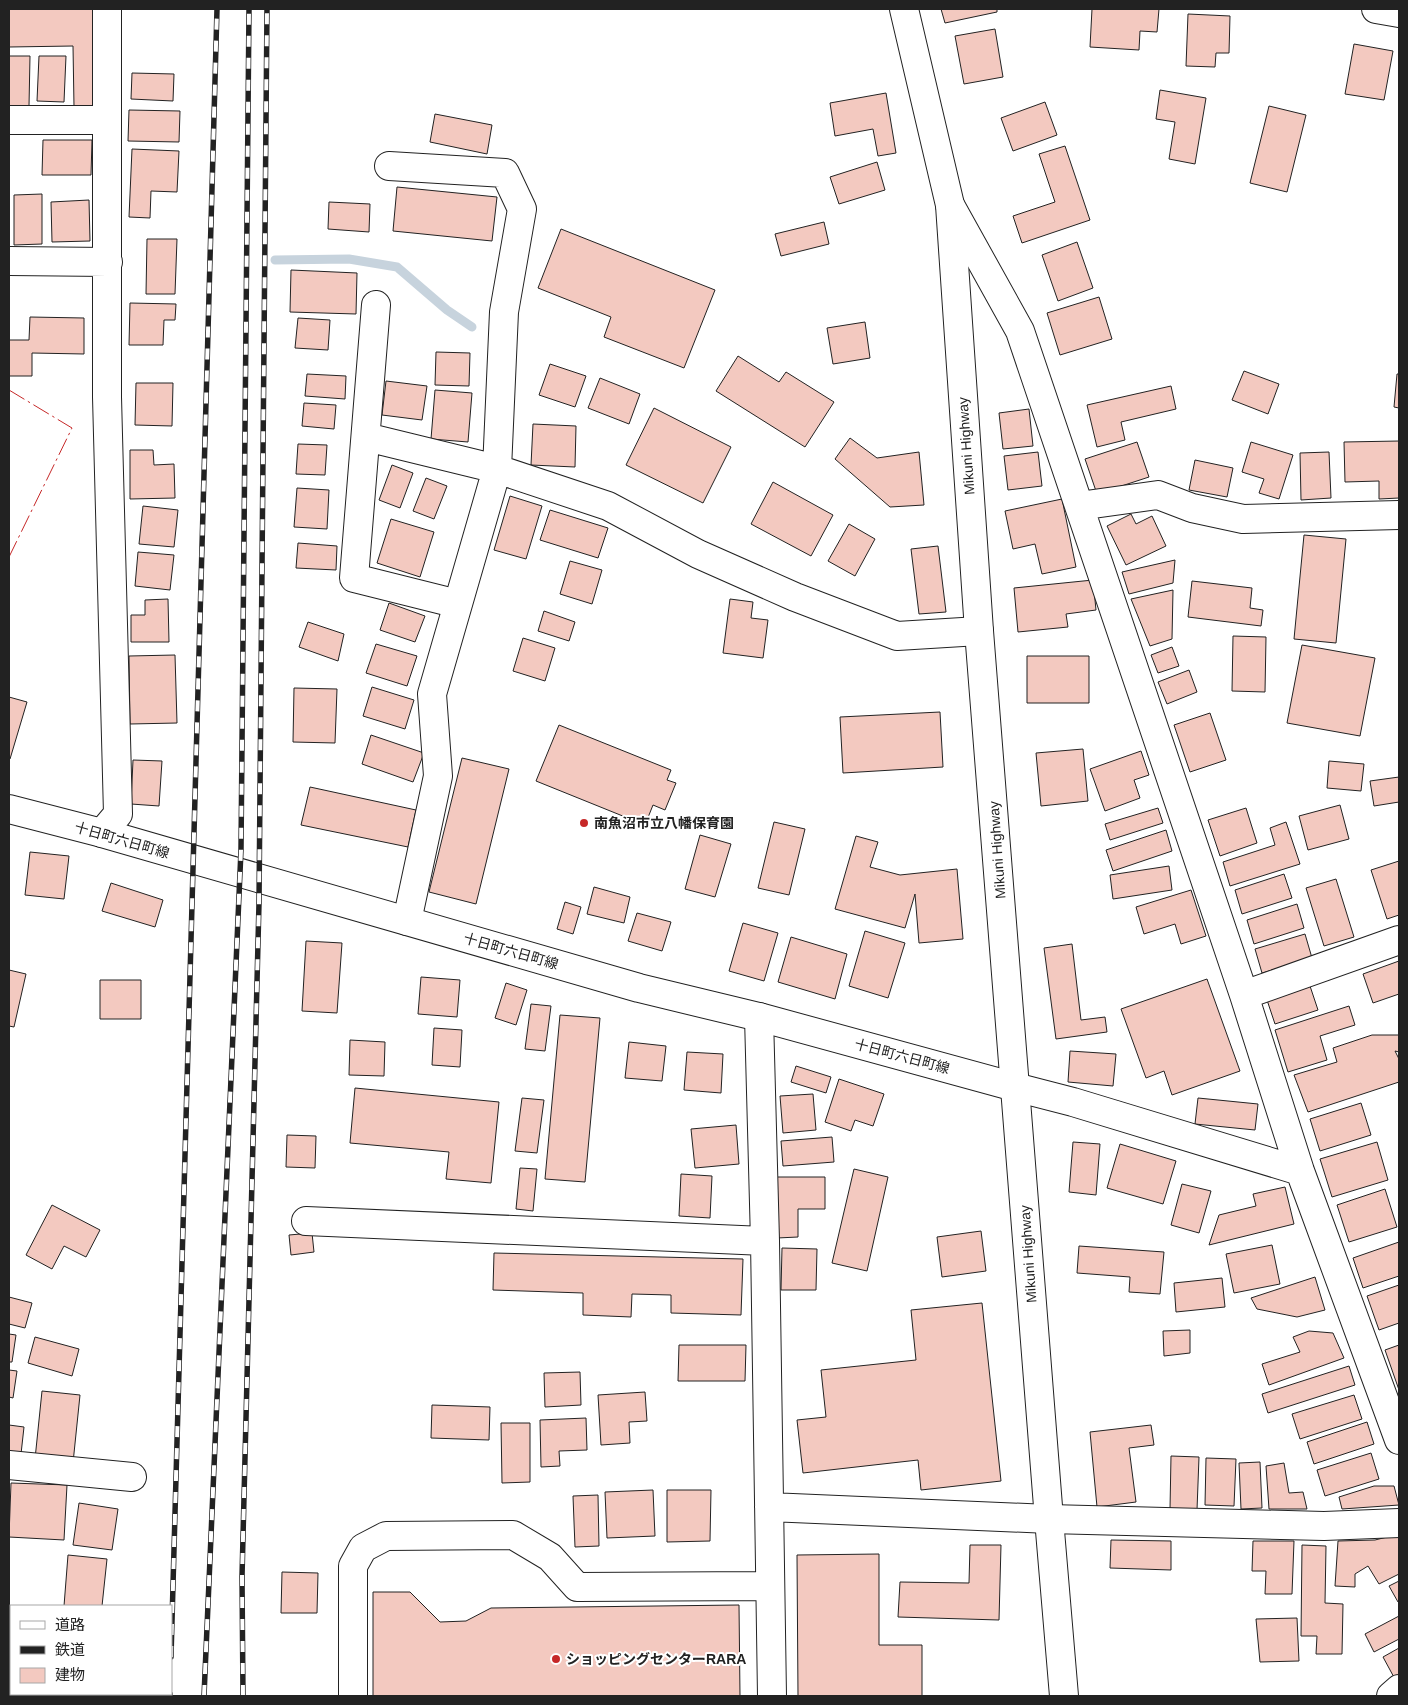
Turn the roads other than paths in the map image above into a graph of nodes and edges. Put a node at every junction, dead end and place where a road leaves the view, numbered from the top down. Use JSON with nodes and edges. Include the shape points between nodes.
{"nodes":[{"id":1,"x":107,"y":9,"type":"edge"},
{"id":2,"x":904,"y":9,"type":"edge"},
{"id":3,"x":1376,"y":9,"type":"edge"},
{"id":4,"x":1399,"y":13,"type":"edge"},
{"id":5,"x":9,"y":120,"type":"edge"},
{"id":6,"x":107,"y":120,"type":"junction"},
{"id":7,"x":389,"y":166,"type":"dead end"},
{"id":8,"x":950,"y":205,"type":"junction"},
{"id":9,"x":9,"y":261,"type":"edge"},
{"id":10,"x":108,"y":262,"type":"junction"},
{"id":11,"x":376,"y":305,"type":"dead end"},
{"id":12,"x":366,"y":437,"type":"junction"},
{"id":13,"x":497,"y":468,"type":"junction"},
{"id":14,"x":1079,"y":506,"type":"junction"},
{"id":15,"x":1399,"y":515,"type":"edge"},
{"id":16,"x":458,"y":604,"type":"junction"},
{"id":17,"x":979,"y":631,"type":"junction"},
{"id":18,"x":9,"y":809,"type":"edge"},
{"id":19,"x":102,"y":833,"type":"junction"},
{"id":20,"x":407,"y":921,"type":"junction"},
{"id":21,"x":1399,"y":940,"type":"edge"},
{"id":22,"x":1244,"y":995,"type":"junction"},
{"id":23,"x":759,"y":1017,"type":"junction"},
{"id":24,"x":1015,"y":1087,"type":"junction"},
{"id":25,"x":1300,"y":1171,"type":"junction"},
{"id":26,"x":306,"y":1221,"type":"dead end"},
{"id":27,"x":765,"y":1241,"type":"junction"},
{"id":28,"x":1399,"y":1440,"type":"edge"},
{"id":29,"x":9,"y":1465,"type":"edge"},
{"id":30,"x":132,"y":1476,"type":"dead end"},
{"id":31,"x":769,"y":1507,"type":"junction"},
{"id":32,"x":1048,"y":1518,"type":"junction"},
{"id":33,"x":1399,"y":1523,"type":"edge"},
{"id":34,"x":770,"y":1586,"type":"junction"},
{"id":35,"x":1399,"y":1689,"type":"edge"},
{"id":36,"x":353,"y":1696,"type":"edge"},
{"id":37,"x":772,"y":1696,"type":"edge"},
{"id":38,"x":1064,"y":1696,"type":"edge"},
{"id":39,"x":1391,"y":1696,"type":"edge"}],
"edges":[{"from":1,"to":6,"type":"main road"},
{"from":2,"to":8,"type":"main road","name":"Mikuni Highway"},
{"from":3,"to":4,"type":"main road"},
{"from":5,"to":6,"type":"main road"},
{"from":6,"to":10,"type":"main road"},
{"from":7,"to":13,"type":"main road","via":[[505,173],[522,209],[504,312]]},
{"from":8,"to":14,"type":"main road","via":[[1020,331]]},
{"from":8,"to":17,"type":"main road","name":"Mikuni Highway"},
{"from":9,"to":10,"type":"main road"},
{"from":10,"to":19,"type":"main road","via":[[107,397],[118,814]]},
{"from":11,"to":12,"type":"main road"},
{"from":12,"to":13,"type":"main road"},
{"from":12,"to":16,"type":"main road","via":[[354,578]]},
{"from":13,"to":16,"type":"main road"},
{"from":13,"to":17,"type":"main road","via":[[608,506],[698,554],[795,598],[897,636]]},
{"from":14,"to":15,"type":"main road","via":[[1158,495],[1192,508],[1243,519]]},
{"from":14,"to":22,"type":"main road"},
{"from":16,"to":20,"type":"main road","via":[[432,694],[438,776]]},
{"from":17,"to":24,"type":"main road","name":"Mikuni Highway"},
{"from":18,"to":19,"type":"main road","name":"十日町六日町線"},
{"from":19,"to":20,"type":"main road","name":"十日町六日町線"},
{"from":20,"to":23,"type":"main road","name":"十日町六日町線","via":[[639,988]]},
{"from":21,"to":22,"type":"main road"},
{"from":22,"to":25,"type":"main road"},
{"from":23,"to":24,"type":"main road","name":"十日町六日町線"},
{"from":23,"to":27,"type":"main road"},
{"from":24,"to":25,"type":"main road","name":"十日町六日町線"},
{"from":24,"to":32,"type":"main road","name":"Mikuni Highway"},
{"from":25,"to":28,"type":"main road"},
{"from":26,"to":27,"type":"main road"},
{"from":27,"to":31,"type":"main road"},
{"from":29,"to":30,"type":"main road"},
{"from":31,"to":32,"type":"main road"},
{"from":31,"to":34,"type":"main road"},
{"from":32,"to":33,"type":"main road","via":[[1324,1526]]},
{"from":32,"to":38,"type":"main road","name":"Mikuni Highway"},
{"from":34,"to":36,"type":"main road","via":[[577,1587],[550,1557],[514,1535],[386,1536],[363,1548],[353,1566]]},
{"from":34,"to":37,"type":"main road"},
{"from":35,"to":39,"type":"main road"}]}
